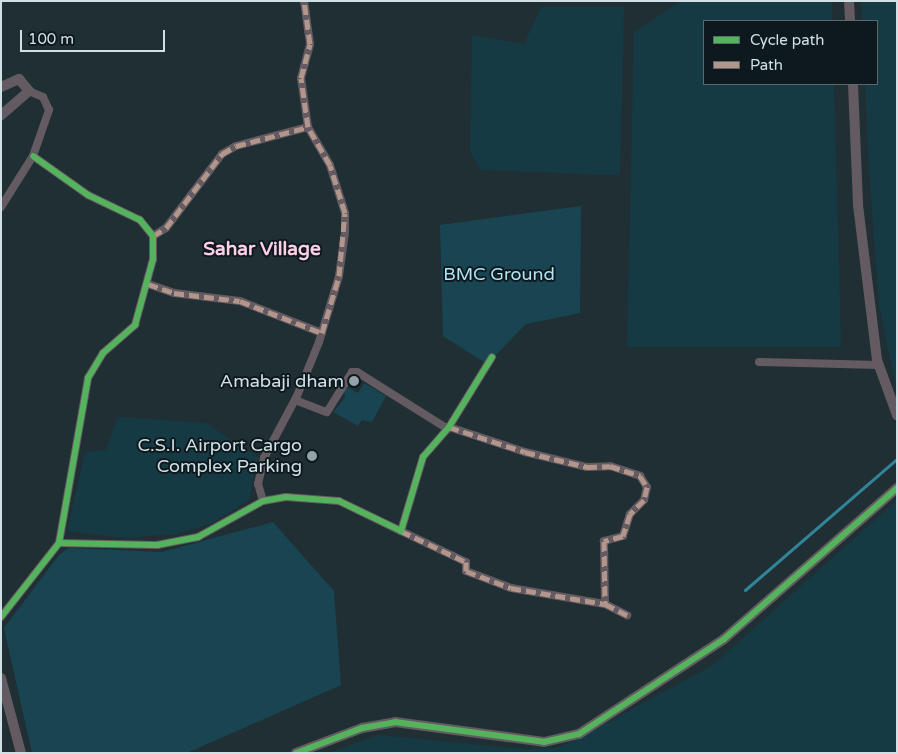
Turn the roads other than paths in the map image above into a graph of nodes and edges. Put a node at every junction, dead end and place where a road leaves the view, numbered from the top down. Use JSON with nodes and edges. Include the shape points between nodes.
{"nodes":[{"id":1,"x":304,"y":1,"type":"edge"},
{"id":2,"x":850,"y":1,"type":"edge"},
{"id":3,"x":850,"y":20,"type":"edge"},
{"id":4,"x":853,"y":85,"type":"edge"},
{"id":5,"x":1,"y":87,"type":"edge"},
{"id":6,"x":29,"y":91,"type":"junction"},
{"id":7,"x":1,"y":115,"type":"edge"},
{"id":8,"x":308,"y":127,"type":"junction"},
{"id":9,"x":33,"y":156,"type":"junction"},
{"id":10,"x":1,"y":207,"type":"edge"},
{"id":11,"x":153,"y":236,"type":"junction"},
{"id":12,"x":148,"y":284,"type":"junction"},
{"id":13,"x":322,"y":333,"type":"junction"},
{"id":14,"x":492,"y":357,"type":"dead end"},
{"id":15,"x":758,"y":362,"type":"dead end"},
{"id":16,"x":879,"y":365,"type":"junction"},
{"id":17,"x":295,"y":400,"type":"junction"},
{"id":18,"x":897,"y":415,"type":"edge"},
{"id":19,"x":448,"y":428,"type":"junction"},
{"id":20,"x":897,"y":488,"type":"edge"},
{"id":21,"x":263,"y":501,"type":"junction"},
{"id":22,"x":402,"y":532,"type":"junction"},
{"id":23,"x":59,"y":543,"type":"junction"},
{"id":24,"x":605,"y":604,"type":"junction"},
{"id":25,"x":627,"y":615,"type":"dead end"},
{"id":26,"x":1,"y":617,"type":"edge"},
{"id":27,"x":1,"y":678,"type":"edge"},
{"id":28,"x":21,"y":753,"type":"edge"},
{"id":29,"x":296,"y":753,"type":"edge"}],
"edges":[{"from":1,"to":8,"type":"street","via":[[310,44],[301,78]]},
{"from":2,"to":3,"type":"street"},
{"from":4,"to":16,"type":"street","via":[[858,205]]},
{"from":5,"to":6,"type":"street","via":[[19,79]]},
{"from":6,"to":7,"type":"street"},
{"from":6,"to":9,"type":"street","via":[[43,97],[49,110]]},
{"from":8,"to":11,"type":"street","via":[[236,146],[222,154],[166,228]]},
{"from":8,"to":13,"type":"street","via":[[330,164],[345,213],[339,276]]},
{"from":9,"to":10,"type":"street"},
{"from":9,"to":11,"type":"street","via":[[88,195],[140,220]]},
{"from":11,"to":12,"type":"street"},
{"from":12,"to":13,"type":"street","via":[[174,293],[240,301]]},
{"from":12,"to":23,"type":"street","via":[[136,325],[103,353],[88,378]]},
{"from":13,"to":17,"type":"street"},
{"from":14,"to":19,"type":"street"},
{"from":15,"to":16,"type":"street"},
{"from":16,"to":18,"type":"street"},
{"from":17,"to":19,"type":"street","via":[[328,412],[352,372],[357,372]]},
{"from":17,"to":21,"type":"street","via":[[264,458],[258,484]]},
{"from":19,"to":22,"type":"street","via":[[422,457]]},
{"from":19,"to":24,"type":"street","via":[[525,452],[587,467],[610,466],[640,476],[647,487],[644,500],[630,514],[623,536],[604,541]]},
{"from":20,"to":29,"type":"street","via":[[724,639],[579,734],[544,742],[396,722],[362,728]]},
{"from":21,"to":22,"type":"street","via":[[286,497],[339,501]]},
{"from":21,"to":23,"type":"street","via":[[198,537],[157,545]]},
{"from":22,"to":24,"type":"street","via":[[466,562],[466,571],[511,588]]},
{"from":23,"to":26,"type":"street"},
{"from":24,"to":25,"type":"street"},
{"from":27,"to":28,"type":"street"}]}
